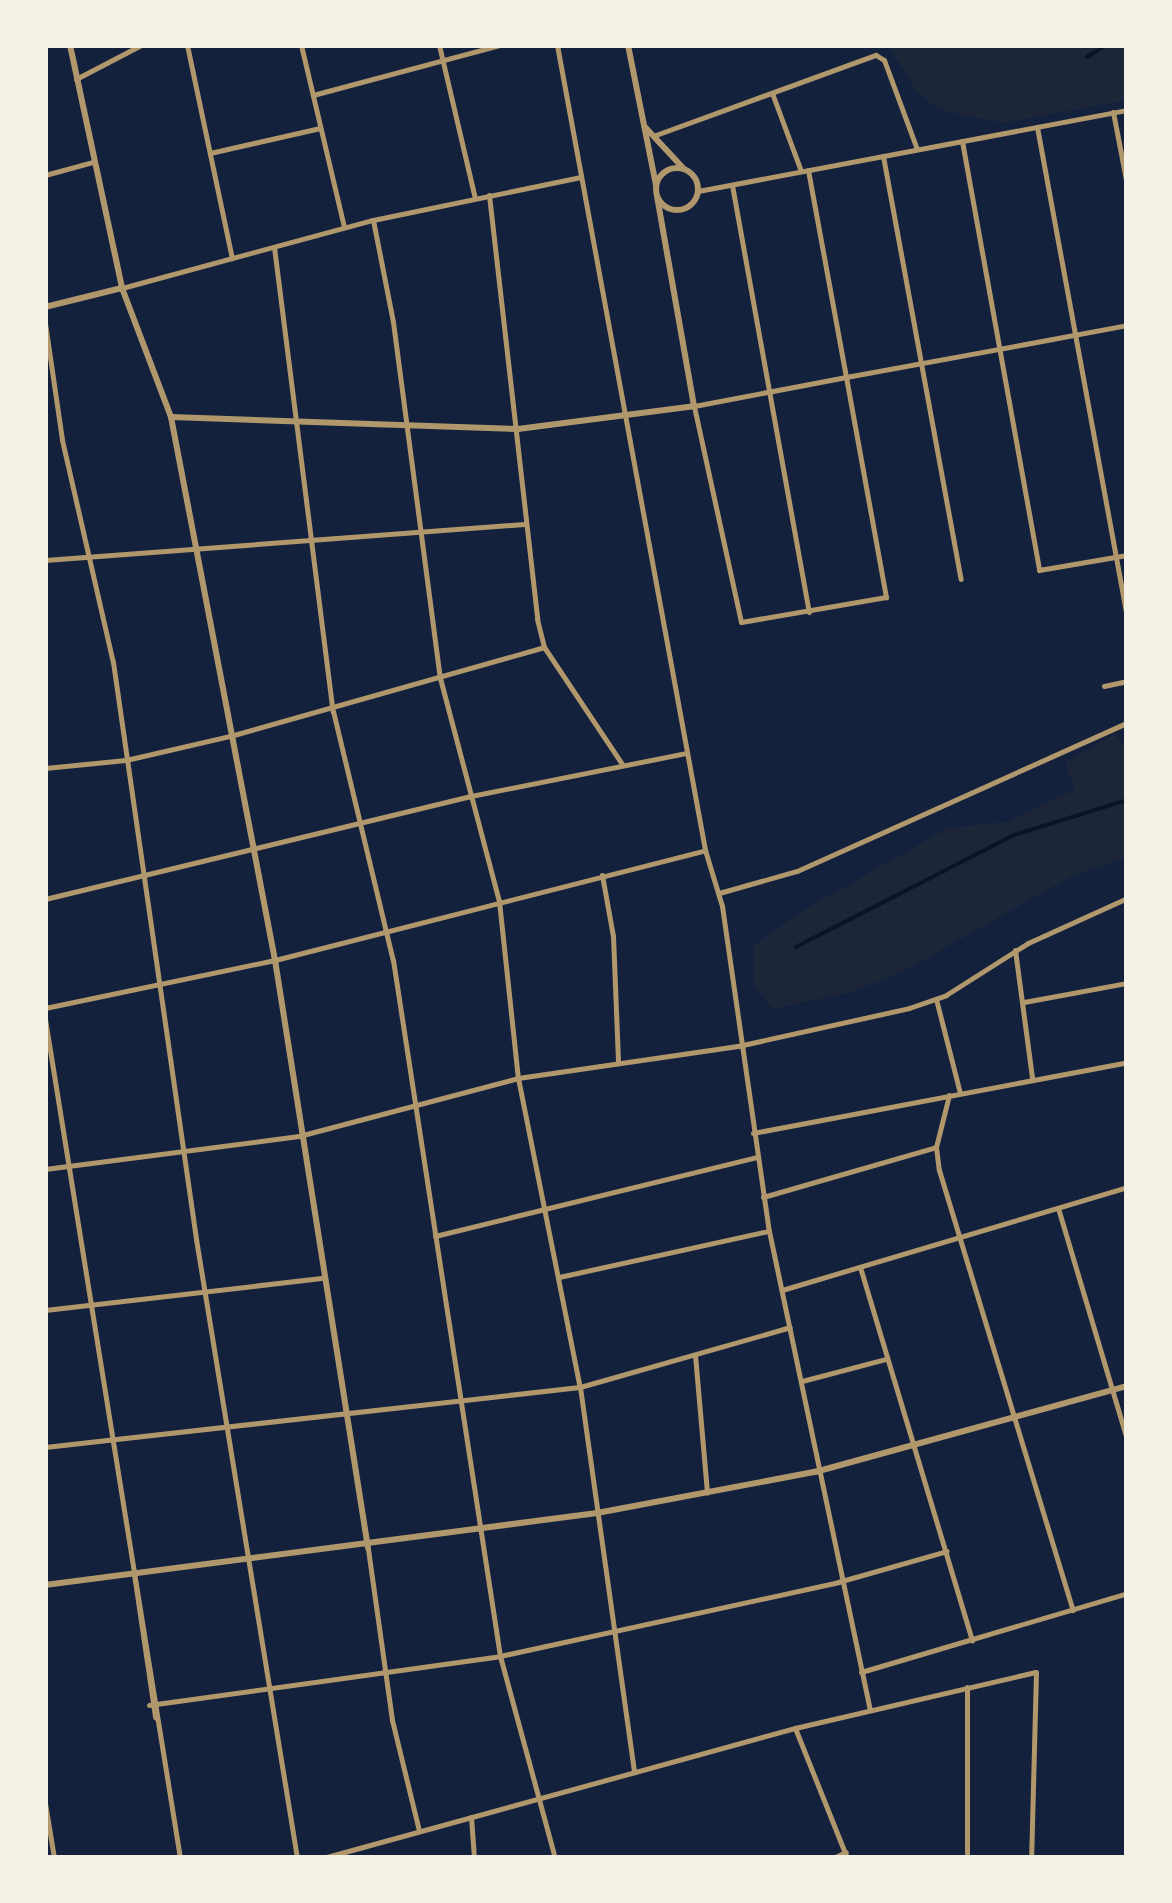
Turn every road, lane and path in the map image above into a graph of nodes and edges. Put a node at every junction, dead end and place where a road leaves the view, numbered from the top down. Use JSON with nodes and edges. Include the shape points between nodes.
{"nodes":[{"id":1,"x":70,"y":45,"type":"edge"},
{"id":2,"x":141,"y":45,"type":"edge"},
{"id":3,"x":188,"y":45,"type":"edge"},
{"id":4,"x":300,"y":45,"type":"edge"},
{"id":5,"x":439,"y":45,"type":"edge"},
{"id":6,"x":500,"y":45,"type":"edge"},
{"id":7,"x":557,"y":45,"type":"edge"},
{"id":8,"x":628,"y":45,"type":"edge"},
{"id":9,"x":440,"y":62,"type":"junction"},
{"id":10,"x":76,"y":79,"type":"junction"},
{"id":11,"x":772,"y":93,"type":"junction"},
{"id":12,"x":313,"y":95,"type":"junction"},
{"id":13,"x":1127,"y":110,"type":"edge"},
{"id":14,"x":1113,"y":112,"type":"junction"},
{"id":15,"x":644,"y":126,"type":"junction"},
{"id":16,"x":1037,"y":126,"type":"junction"},
{"id":17,"x":321,"y":128,"type":"junction"},
{"id":18,"x":653,"y":136,"type":"junction"},
{"id":19,"x":962,"y":141,"type":"junction"},
{"id":20,"x":918,"y":149,"type":"junction"},
{"id":21,"x":210,"y":153,"type":"junction"},
{"id":22,"x":883,"y":156,"type":"junction"},
{"id":23,"x":93,"y":162,"type":"junction"},
{"id":24,"x":685,"y":170,"type":"junction"},
{"id":25,"x":805,"y":171,"type":"junction"},
{"id":26,"x":45,"y":175,"type":"edge"},
{"id":27,"x":580,"y":176,"type":"junction"},
{"id":28,"x":732,"y":184,"type":"junction"},
{"id":29,"x":656,"y":185,"type":"junction"},
{"id":30,"x":1127,"y":185,"type":"edge"},
{"id":31,"x":698,"y":191,"type":"junction"},
{"id":32,"x":488,"y":195,"type":"junction"},
{"id":33,"x":658,"y":197,"type":"junction"},
{"id":34,"x":476,"y":198,"type":"junction"},
{"id":35,"x":676,"y":210,"type":"junction"},
{"id":36,"x":372,"y":220,"type":"junction"},
{"id":37,"x":662,"y":226,"type":"junction"},
{"id":38,"x":344,"y":227,"type":"junction"},
{"id":39,"x":274,"y":247,"type":"junction"},
{"id":40,"x":232,"y":258,"type":"junction"},
{"id":41,"x":122,"y":288,"type":"junction"},
{"id":42,"x":45,"y":307,"type":"edge"},
{"id":43,"x":45,"y":323,"type":"edge"},
{"id":44,"x":1127,"y":325,"type":"edge"},
{"id":45,"x":1075,"y":334,"type":"junction"},
{"id":46,"x":999,"y":349,"type":"junction"},
{"id":47,"x":922,"y":363,"type":"junction"},
{"id":48,"x":846,"y":378,"type":"junction"},
{"id":49,"x":770,"y":392,"type":"junction"},
{"id":50,"x":694,"y":406,"type":"junction"},
{"id":51,"x":171,"y":417,"type":"junction"},
{"id":52,"x":627,"y":419,"type":"junction"},
{"id":53,"x":296,"y":422,"type":"junction"},
{"id":54,"x":407,"y":426,"type":"junction"},
{"id":55,"x":518,"y":429,"type":"junction"},
{"id":56,"x":525,"y":524,"type":"junction"},
{"id":57,"x":421,"y":532,"type":"junction"},
{"id":58,"x":314,"y":542,"type":"junction"},
{"id":59,"x":197,"y":551,"type":"junction"},
{"id":60,"x":1127,"y":555,"type":"edge"},
{"id":61,"x":86,"y":556,"type":"junction"},
{"id":62,"x":1116,"y":557,"type":"junction"},
{"id":63,"x":45,"y":560,"type":"edge"},
{"id":64,"x":961,"y":579,"type":"dead end"},
{"id":65,"x":809,"y":612,"type":"junction"},
{"id":66,"x":1127,"y":618,"type":"edge"},
{"id":67,"x":544,"y":647,"type":"junction"},
{"id":68,"x":440,"y":678,"type":"junction"},
{"id":69,"x":1127,"y":680,"type":"edge"},
{"id":70,"x":1104,"y":686,"type":"dead end"},
{"id":71,"x":333,"y":710,"type":"junction"},
{"id":72,"x":1127,"y":723,"type":"edge"},
{"id":73,"x":230,"y":736,"type":"junction"},
{"id":74,"x":687,"y":753,"type":"junction"},
{"id":75,"x":126,"y":760,"type":"junction"},
{"id":76,"x":622,"y":764,"type":"junction"},
{"id":77,"x":45,"y":768,"type":"edge"},
{"id":78,"x":472,"y":796,"type":"junction"},
{"id":79,"x":359,"y":825,"type":"junction"},
{"id":80,"x":253,"y":847,"type":"junction"},
{"id":81,"x":705,"y":850,"type":"junction"},
{"id":82,"x":146,"y":870,"type":"junction"},
{"id":83,"x":602,"y":875,"type":"junction"},
{"id":84,"x":719,"y":893,"type":"junction"},
{"id":85,"x":1127,"y":898,"type":"edge"},
{"id":86,"x":45,"y":899,"type":"edge"},
{"id":87,"x":498,"y":902,"type":"junction"},
{"id":88,"x":386,"y":931,"type":"junction"},
{"id":89,"x":1015,"y":950,"type":"junction"},
{"id":90,"x":275,"y":960,"type":"junction"},
{"id":91,"x":1127,"y":982,"type":"edge"},
{"id":92,"x":164,"y":984,"type":"junction"},
{"id":93,"x":936,"y":999,"type":"junction"},
{"id":94,"x":1024,"y":1002,"type":"junction"},
{"id":95,"x":45,"y":1008,"type":"edge"},
{"id":96,"x":45,"y":1019,"type":"edge"},
{"id":97,"x":738,"y":1046,"type":"junction"},
{"id":98,"x":1127,"y":1062,"type":"edge"},
{"id":99,"x":618,"y":1063,"type":"junction"},
{"id":100,"x":518,"y":1078,"type":"junction"},
{"id":101,"x":1032,"y":1078,"type":"junction"},
{"id":102,"x":960,"y":1093,"type":"junction"},
{"id":103,"x":949,"y":1095,"type":"junction"},
{"id":104,"x":412,"y":1102,"type":"junction"},
{"id":105,"x":753,"y":1133,"type":"junction"},
{"id":106,"x":299,"y":1136,"type":"junction"},
{"id":107,"x":936,"y":1147,"type":"junction"},
{"id":108,"x":186,"y":1153,"type":"junction"},
{"id":109,"x":757,"y":1158,"type":"junction"},
{"id":110,"x":72,"y":1166,"type":"junction"},
{"id":111,"x":45,"y":1169,"type":"edge"},
{"id":112,"x":1127,"y":1188,"type":"edge"},
{"id":113,"x":763,"y":1197,"type":"junction"},
{"id":114,"x":1058,"y":1208,"type":"junction"},
{"id":115,"x":541,"y":1210,"type":"junction"},
{"id":116,"x":769,"y":1230,"type":"junction"},
{"id":117,"x":435,"y":1236,"type":"junction"},
{"id":118,"x":962,"y":1236,"type":"junction"},
{"id":119,"x":860,"y":1267,"type":"junction"},
{"id":120,"x":321,"y":1278,"type":"junction"},
{"id":121,"x":559,"y":1278,"type":"junction"},
{"id":122,"x":204,"y":1290,"type":"junction"},
{"id":123,"x":782,"y":1290,"type":"junction"},
{"id":124,"x":94,"y":1304,"type":"junction"},
{"id":125,"x":45,"y":1310,"type":"edge"},
{"id":126,"x":790,"y":1327,"type":"junction"},
{"id":127,"x":694,"y":1356,"type":"junction"},
{"id":128,"x":886,"y":1358,"type":"junction"},
{"id":129,"x":802,"y":1381,"type":"junction"},
{"id":130,"x":580,"y":1386,"type":"junction"},
{"id":131,"x":1127,"y":1386,"type":"edge"},
{"id":132,"x":1112,"y":1391,"type":"junction"},
{"id":133,"x":461,"y":1402,"type":"junction"},
{"id":134,"x":346,"y":1415,"type":"junction"},
{"id":135,"x":1014,"y":1421,"type":"junction"},
{"id":136,"x":232,"y":1427,"type":"junction"},
{"id":137,"x":114,"y":1438,"type":"junction"},
{"id":138,"x":1127,"y":1440,"type":"edge"},
{"id":139,"x":45,"y":1446,"type":"edge"},
{"id":140,"x":915,"y":1448,"type":"junction"},
{"id":141,"x":815,"y":1472,"type":"junction"},
{"id":142,"x":707,"y":1492,"type":"junction"},
{"id":143,"x":597,"y":1513,"type":"junction"},
{"id":144,"x":484,"y":1532,"type":"junction"},
{"id":145,"x":368,"y":1548,"type":"junction"},
{"id":146,"x":946,"y":1551,"type":"junction"},
{"id":147,"x":251,"y":1561,"type":"junction"},
{"id":148,"x":134,"y":1574,"type":"junction"},
{"id":149,"x":838,"y":1582,"type":"junction"},
{"id":150,"x":45,"y":1586,"type":"edge"},
{"id":151,"x":1127,"y":1593,"type":"edge"},
{"id":152,"x":1073,"y":1610,"type":"junction"},
{"id":153,"x":612,"y":1633,"type":"junction"},
{"id":154,"x":972,"y":1641,"type":"junction"},
{"id":155,"x":500,"y":1656,"type":"junction"},
{"id":156,"x":860,"y":1672,"type":"junction"},
{"id":157,"x":385,"y":1677,"type":"junction"},
{"id":158,"x":968,"y":1687,"type":"junction"},
{"id":159,"x":271,"y":1688,"type":"junction"},
{"id":160,"x":152,"y":1705,"type":"junction"},
{"id":161,"x":870,"y":1710,"type":"junction"},
{"id":162,"x":794,"y":1728,"type":"junction"},
{"id":163,"x":634,"y":1772,"type":"junction"},
{"id":164,"x":540,"y":1799,"type":"junction"},
{"id":165,"x":45,"y":1803,"type":"edge"},
{"id":166,"x":471,"y":1817,"type":"junction"},
{"id":167,"x":419,"y":1830,"type":"junction"},
{"id":168,"x":45,"y":1854,"type":"edge"},
{"id":169,"x":54,"y":1855,"type":"edge"},
{"id":170,"x":846,"y":1855,"type":"edge"},
{"id":171,"x":180,"y":1858,"type":"edge"},
{"id":172,"x":297,"y":1858,"type":"edge"},
{"id":173,"x":324,"y":1858,"type":"edge"},
{"id":174,"x":474,"y":1858,"type":"edge"},
{"id":175,"x":556,"y":1858,"type":"edge"},
{"id":176,"x":833,"y":1858,"type":"edge"},
{"id":177,"x":967,"y":1858,"type":"edge"},
{"id":178,"x":1031,"y":1858,"type":"edge"}],
"edges":[{"from":1,"to":10,"type":"street"},
{"from":2,"to":10,"type":"street"},
{"from":3,"to":21,"type":"street"},
{"from":4,"to":12,"type":"street"},
{"from":5,"to":9,"type":"street"},
{"from":6,"to":9,"type":"street"},
{"from":7,"to":27,"type":"street"},
{"from":8,"to":15,"type":"street"},
{"from":9,"to":12,"type":"street"},
{"from":9,"to":34,"type":"street"},
{"from":10,"to":23,"type":"street"},
{"from":11,"to":18,"type":"street"},
{"from":11,"to":20,"type":"street","via":[[880,56]]},
{"from":11,"to":25,"type":"street"},
{"from":12,"to":17,"type":"street"},
{"from":13,"to":14,"type":"street"},
{"from":14,"to":16,"type":"street"},
{"from":14,"to":30,"type":"street"},
{"from":15,"to":18,"type":"street"},
{"from":15,"to":29,"type":"street"},
{"from":16,"to":19,"type":"street"},
{"from":16,"to":45,"type":"street"},
{"from":17,"to":21,"type":"street"},
{"from":17,"to":38,"type":"street"},
{"from":18,"to":24,"type":"street"},
{"from":19,"to":20,"type":"street"},
{"from":19,"to":46,"type":"street"},
{"from":20,"to":22,"type":"street"},
{"from":21,"to":40,"type":"street"},
{"from":22,"to":25,"type":"street"},
{"from":22,"to":47,"type":"street"},
{"from":23,"to":26,"type":"street"},
{"from":23,"to":41,"type":"street"},
{"from":24,"to":29,"type":"street","via":[[666,170]]},
{"from":24,"to":31,"type":"street"},
{"from":25,"to":28,"type":"street"},
{"from":25,"to":48,"type":"street"},
{"from":27,"to":32,"type":"street"},
{"from":27,"to":52,"type":"street"},
{"from":28,"to":31,"type":"street"},
{"from":28,"to":49,"type":"street"},
{"from":29,"to":33,"type":"street"},
{"from":31,"to":35,"type":"street","via":[[693,202]]},
{"from":32,"to":34,"type":"street"},
{"from":32,"to":55,"type":"street"},
{"from":33,"to":35,"type":"street"},
{"from":33,"to":37,"type":"street"},
{"from":34,"to":36,"type":"street"},
{"from":35,"to":37,"type":"street"},
{"from":36,"to":38,"type":"street"},
{"from":36,"to":54,"type":"street"},
{"from":37,"to":50,"type":"street"},
{"from":38,"to":39,"type":"street"},
{"from":39,"to":40,"type":"street"},
{"from":39,"to":53,"type":"street"},
{"from":40,"to":41,"type":"street"},
{"from":41,"to":42,"type":"street"},
{"from":41,"to":51,"type":"street"},
{"from":43,"to":61,"type":"street"},
{"from":44,"to":45,"type":"street"},
{"from":45,"to":46,"type":"street"},
{"from":45,"to":62,"type":"street"},
{"from":46,"to":47,"type":"street"},
{"from":46,"to":62,"type":"street","via":[[1038,566],[1045,572]]},
{"from":47,"to":48,"type":"street"},
{"from":47,"to":64,"type":"street"},
{"from":48,"to":49,"type":"street"},
{"from":48,"to":65,"type":"street","via":[[886,597]]},
{"from":49,"to":50,"type":"street"},
{"from":49,"to":65,"type":"street"},
{"from":50,"to":52,"type":"street"},
{"from":50,"to":65,"type":"street","via":[[736,613],[748,623]]},
{"from":51,"to":53,"type":"street"},
{"from":51,"to":59,"type":"street"},
{"from":52,"to":55,"type":"street"},
{"from":52,"to":74,"type":"street"},
{"from":53,"to":54,"type":"street"},
{"from":53,"to":58,"type":"street"},
{"from":54,"to":55,"type":"street"},
{"from":54,"to":57,"type":"street"},
{"from":55,"to":56,"type":"street"},
{"from":56,"to":57,"type":"street"},
{"from":56,"to":67,"type":"street"},
{"from":57,"to":58,"type":"street"},
{"from":57,"to":68,"type":"street"},
{"from":58,"to":59,"type":"street"},
{"from":58,"to":71,"type":"street"},
{"from":59,"to":61,"type":"street"},
{"from":59,"to":73,"type":"street"},
{"from":60,"to":62,"type":"street"},
{"from":61,"to":63,"type":"street"},
{"from":61,"to":75,"type":"street","via":[[113,662]]},
{"from":62,"to":66,"type":"street"},
{"from":67,"to":68,"type":"street"},
{"from":67,"to":76,"type":"street"},
{"from":68,"to":71,"type":"street"},
{"from":68,"to":78,"type":"street"},
{"from":69,"to":70,"type":"street"},
{"from":71,"to":73,"type":"street"},
{"from":71,"to":79,"type":"street"},
{"from":72,"to":84,"type":"street","via":[[797,871]]},
{"from":73,"to":75,"type":"street"},
{"from":73,"to":80,"type":"street"},
{"from":74,"to":76,"type":"street"},
{"from":74,"to":81,"type":"street"},
{"from":75,"to":77,"type":"street"},
{"from":75,"to":82,"type":"street"},
{"from":76,"to":78,"type":"street"},
{"from":78,"to":79,"type":"street"},
{"from":78,"to":87,"type":"street"},
{"from":79,"to":80,"type":"street"},
{"from":79,"to":88,"type":"street"},
{"from":80,"to":82,"type":"street"},
{"from":80,"to":90,"type":"street"},
{"from":81,"to":83,"type":"street"},
{"from":81,"to":84,"type":"street"},
{"from":82,"to":86,"type":"street"},
{"from":82,"to":92,"type":"street"},
{"from":83,"to":87,"type":"street"},
{"from":83,"to":99,"type":"street","via":[[613,936]]},
{"from":84,"to":97,"type":"street"},
{"from":85,"to":89,"type":"street"},
{"from":87,"to":88,"type":"street"},
{"from":87,"to":100,"type":"street"},
{"from":88,"to":90,"type":"street"},
{"from":88,"to":104,"type":"street"},
{"from":89,"to":93,"type":"street"},
{"from":89,"to":94,"type":"street"},
{"from":90,"to":92,"type":"street"},
{"from":90,"to":106,"type":"street"},
{"from":91,"to":94,"type":"street"},
{"from":92,"to":95,"type":"street"},
{"from":92,"to":108,"type":"street"},
{"from":93,"to":97,"type":"street"},
{"from":93,"to":102,"type":"street"},
{"from":94,"to":101,"type":"street"},
{"from":96,"to":110,"type":"street"},
{"from":97,"to":99,"type":"street"},
{"from":97,"to":105,"type":"street"},
{"from":98,"to":101,"type":"street"},
{"from":99,"to":100,"type":"street"},
{"from":100,"to":104,"type":"street"},
{"from":100,"to":115,"type":"street"},
{"from":101,"to":102,"type":"street"},
{"from":102,"to":103,"type":"street"},
{"from":103,"to":105,"type":"street"},
{"from":103,"to":107,"type":"street"},
{"from":104,"to":106,"type":"street"},
{"from":104,"to":117,"type":"street"},
{"from":105,"to":109,"type":"street"},
{"from":106,"to":108,"type":"street"},
{"from":106,"to":120,"type":"street"},
{"from":107,"to":113,"type":"street"},
{"from":107,"to":118,"type":"street"},
{"from":108,"to":110,"type":"street"},
{"from":108,"to":122,"type":"street"},
{"from":109,"to":113,"type":"street"},
{"from":109,"to":115,"type":"street"},
{"from":110,"to":111,"type":"street"},
{"from":110,"to":124,"type":"street"},
{"from":112,"to":114,"type":"street"},
{"from":113,"to":116,"type":"street"},
{"from":114,"to":118,"type":"street"},
{"from":114,"to":132,"type":"street"},
{"from":115,"to":117,"type":"street"},
{"from":115,"to":121,"type":"street"},
{"from":116,"to":121,"type":"street"},
{"from":116,"to":123,"type":"street"},
{"from":117,"to":133,"type":"street"},
{"from":118,"to":119,"type":"street"},
{"from":118,"to":135,"type":"street"},
{"from":119,"to":123,"type":"street"},
{"from":119,"to":128,"type":"street"},
{"from":120,"to":122,"type":"street"},
{"from":120,"to":134,"type":"street"},
{"from":121,"to":130,"type":"street"},
{"from":122,"to":124,"type":"street"},
{"from":122,"to":136,"type":"street"},
{"from":123,"to":126,"type":"street"},
{"from":124,"to":125,"type":"street"},
{"from":124,"to":137,"type":"street"},
{"from":126,"to":127,"type":"street"},
{"from":126,"to":129,"type":"street"},
{"from":127,"to":130,"type":"street"},
{"from":127,"to":142,"type":"street"},
{"from":128,"to":129,"type":"street"},
{"from":128,"to":140,"type":"street"},
{"from":129,"to":141,"type":"street"},
{"from":130,"to":133,"type":"street"},
{"from":130,"to":143,"type":"street"},
{"from":131,"to":132,"type":"street"},
{"from":132,"to":135,"type":"street"},
{"from":132,"to":138,"type":"street"},
{"from":133,"to":134,"type":"street"},
{"from":133,"to":144,"type":"street"},
{"from":134,"to":136,"type":"street"},
{"from":134,"to":145,"type":"street"},
{"from":135,"to":140,"type":"street"},
{"from":135,"to":152,"type":"street"},
{"from":136,"to":137,"type":"street"},
{"from":136,"to":147,"type":"street"},
{"from":137,"to":139,"type":"street"},
{"from":137,"to":148,"type":"street"},
{"from":140,"to":141,"type":"street"},
{"from":140,"to":146,"type":"street"},
{"from":141,"to":142,"type":"street"},
{"from":141,"to":149,"type":"street"},
{"from":142,"to":143,"type":"street"},
{"from":143,"to":144,"type":"street"},
{"from":143,"to":153,"type":"street"},
{"from":144,"to":145,"type":"street"},
{"from":144,"to":155,"type":"street"},
{"from":145,"to":147,"type":"street"},
{"from":145,"to":157,"type":"street"},
{"from":146,"to":149,"type":"street"},
{"from":146,"to":154,"type":"street"},
{"from":147,"to":148,"type":"street"},
{"from":147,"to":159,"type":"street"},
{"from":148,"to":150,"type":"street"},
{"from":148,"to":160,"type":"street"},
{"from":149,"to":153,"type":"street"},
{"from":149,"to":156,"type":"street"},
{"from":151,"to":152,"type":"street"},
{"from":152,"to":154,"type":"street"},
{"from":153,"to":155,"type":"street"},
{"from":153,"to":163,"type":"street"},
{"from":154,"to":156,"type":"street"},
{"from":155,"to":157,"type":"street"},
{"from":155,"to":164,"type":"street"},
{"from":156,"to":161,"type":"street"},
{"from":157,"to":159,"type":"street"},
{"from":157,"to":167,"type":"street"},
{"from":158,"to":161,"type":"street"},
{"from":158,"to":177,"type":"street"},
{"from":158,"to":178,"type":"street","via":[[1039,1672]]},
{"from":159,"to":160,"type":"street"},
{"from":159,"to":172,"type":"street"},
{"from":160,"to":171,"type":"street"},
{"from":161,"to":162,"type":"street"},
{"from":162,"to":163,"type":"street"},
{"from":162,"to":170,"type":"street"},
{"from":163,"to":164,"type":"street"},
{"from":164,"to":166,"type":"street"},
{"from":164,"to":175,"type":"street"},
{"from":165,"to":169,"type":"street"},
{"from":166,"to":167,"type":"street"},
{"from":166,"to":174,"type":"street"},
{"from":167,"to":173,"type":"street"},
{"from":168,"to":169,"type":"street"},
{"from":170,"to":176,"type":"street"}]}
